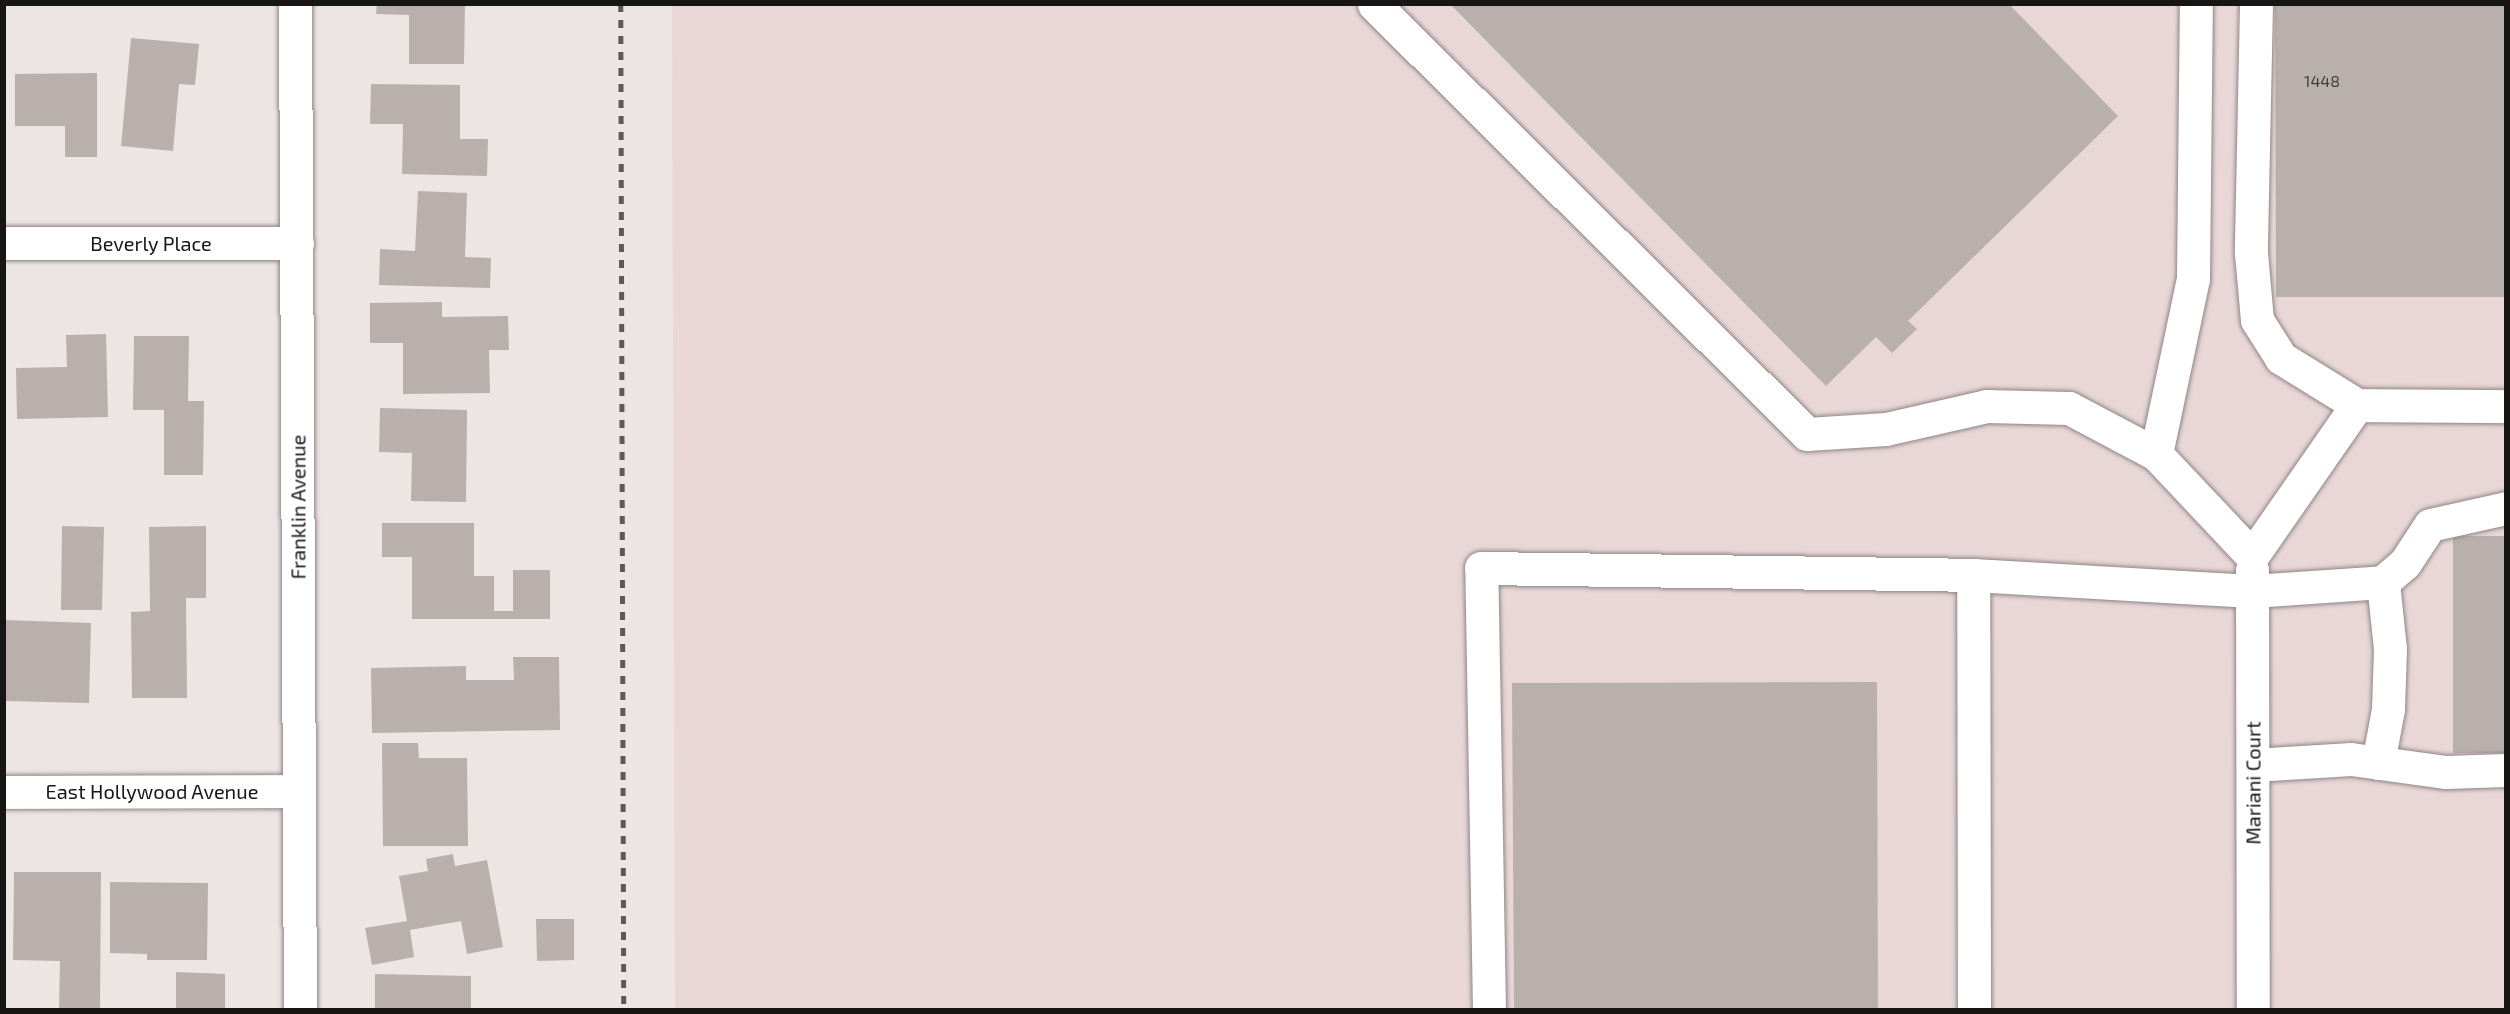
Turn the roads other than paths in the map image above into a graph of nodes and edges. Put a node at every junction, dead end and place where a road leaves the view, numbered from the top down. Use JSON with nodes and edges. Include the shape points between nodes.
{"nodes":[{"id":1,"x":295,"y":4,"type":"edge"},
{"id":2,"x":1374,"y":4,"type":"edge"},
{"id":3,"x":2196,"y":4,"type":"edge"},
{"id":4,"x":2256,"y":4,"type":"edge"},
{"id":5,"x":4,"y":243,"type":"edge"},
{"id":6,"x":297,"y":243,"type":"junction"},
{"id":7,"x":2357,"y":405,"type":"junction"},
{"id":8,"x":2505,"y":406,"type":"edge"},
{"id":9,"x":2156,"y":454,"type":"junction"},
{"id":10,"x":2505,"y":508,"type":"edge"},
{"id":11,"x":2252,"y":556,"type":"junction"},
{"id":12,"x":1973,"y":575,"type":"junction"},
{"id":13,"x":2383,"y":582,"type":"junction"},
{"id":14,"x":2252,"y":591,"type":"junction"},
{"id":15,"x":2378,"y":763,"type":"junction"},
{"id":16,"x":2253,"y":765,"type":"junction"},
{"id":17,"x":2505,"y":770,"type":"edge"},
{"id":18,"x":299,"y":791,"type":"junction"},
{"id":19,"x":4,"y":792,"type":"edge"},
{"id":20,"x":300,"y":1010,"type":"edge"},
{"id":21,"x":1489,"y":1010,"type":"edge"},
{"id":22,"x":1974,"y":1010,"type":"edge"},
{"id":23,"x":2253,"y":1010,"type":"edge"}],
"edges":[{"from":1,"to":6,"type":"street","name":"Franklin Avenue"},
{"from":2,"to":9,"type":"street","via":[[1807,434],[1886,429],[1987,406],[2069,408]]},
{"from":3,"to":9,"type":"street","via":[[2193,278]]},
{"from":4,"to":7,"type":"street","via":[[2251,253],[2257,320],[2281,358]]},
{"from":5,"to":6,"type":"street","name":"Beverly Place"},
{"from":6,"to":18,"type":"street","name":"Franklin Avenue"},
{"from":7,"to":8,"type":"street"},
{"from":7,"to":11,"type":"street"},
{"from":9,"to":11,"type":"street"},
{"from":10,"to":13,"type":"street","via":[[2430,525],[2405,563]]},
{"from":11,"to":14,"type":"street","name":"Mariani Court"},
{"from":12,"to":14,"type":"street"},
{"from":12,"to":21,"type":"street","via":[[1481,568]]},
{"from":12,"to":22,"type":"street"},
{"from":13,"to":14,"type":"street"},
{"from":13,"to":15,"type":"street","via":[[2390,649],[2388,709]]},
{"from":14,"to":16,"type":"street","name":"Mariani Court"},
{"from":15,"to":16,"type":"street","via":[[2351,759]]},
{"from":15,"to":17,"type":"street","via":[[2446,772]]},
{"from":16,"to":23,"type":"street","name":"Mariani Court"},
{"from":18,"to":19,"type":"street","name":"East Hollywood Avenue"},
{"from":18,"to":20,"type":"street","name":"Franklin Avenue"}]}
